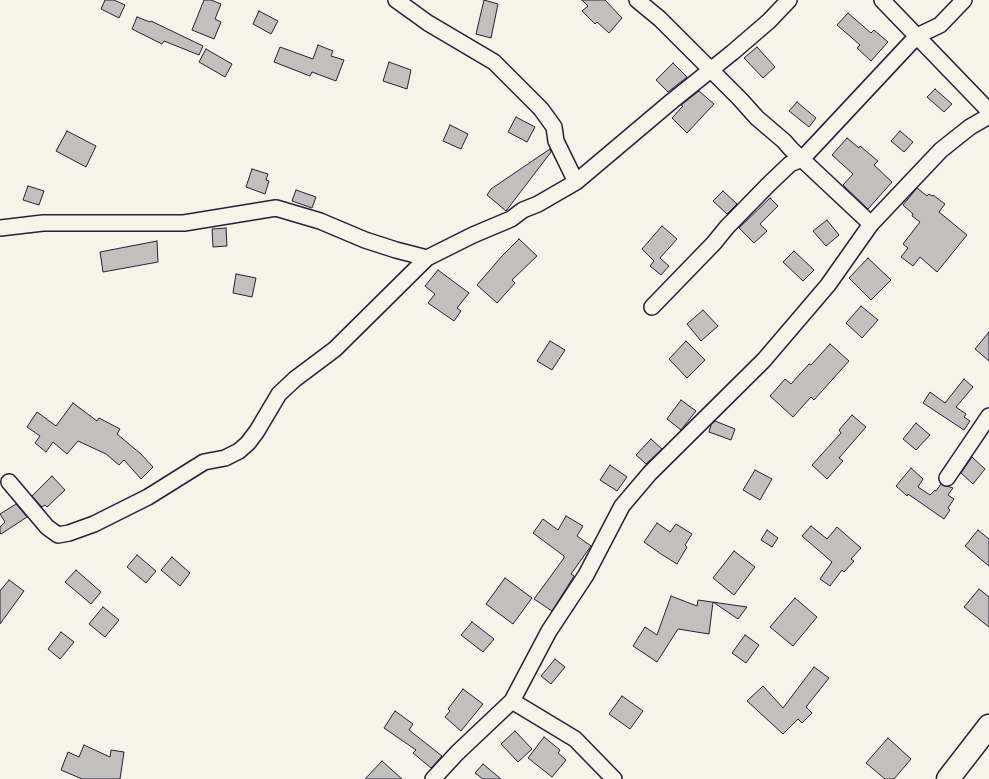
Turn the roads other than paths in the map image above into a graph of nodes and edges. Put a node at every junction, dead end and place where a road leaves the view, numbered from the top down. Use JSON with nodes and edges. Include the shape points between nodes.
{"nodes":[{"id":1,"x":396,"y":0,"type":"edge"},
{"id":2,"x":637,"y":0,"type":"edge"},
{"id":3,"x":789,"y":0,"type":"edge"},
{"id":4,"x":882,"y":0,"type":"edge"},
{"id":5,"x":964,"y":0,"type":"edge"},
{"id":6,"x":917,"y":36,"type":"junction"},
{"id":7,"x":711,"y":69,"type":"junction"},
{"id":8,"x":989,"y":111,"type":"edge"},
{"id":9,"x":989,"y":116,"type":"edge"},
{"id":10,"x":802,"y":159,"type":"junction"},
{"id":11,"x":576,"y":182,"type":"junction"},
{"id":12,"x":872,"y":224,"type":"junction"},
{"id":13,"x":0,"y":228,"type":"edge"},
{"id":14,"x":427,"y":258,"type":"junction"},
{"id":15,"x":652,"y":307,"type":"dead end"},
{"id":16,"x":989,"y":416,"type":"edge"},
{"id":17,"x":947,"y":478,"type":"dead end"},
{"id":18,"x":9,"y":482,"type":"dead end"},
{"id":19,"x":512,"y":701,"type":"junction"},
{"id":20,"x":989,"y":726,"type":"edge"},
{"id":21,"x":433,"y":779,"type":"edge"},
{"id":22,"x":614,"y":779,"type":"edge"},
{"id":23,"x":948,"y":779,"type":"edge"}],
"edges":[{"from":1,"to":11,"type":"street","via":[[428,23],[494,62],[541,109],[554,127],[556,140]]},
{"from":2,"to":7,"type":"street"},
{"from":3,"to":7,"type":"street","via":[[769,21]]},
{"from":4,"to":6,"type":"street"},
{"from":5,"to":6,"type":"street","via":[[940,25]]},
{"from":6,"to":8,"type":"street"},
{"from":6,"to":10,"type":"street"},
{"from":7,"to":10,"type":"street","via":[[757,118]]},
{"from":7,"to":11,"type":"street"},
{"from":9,"to":12,"type":"street","via":[[970,127],[941,150]]},
{"from":10,"to":12,"type":"street"},
{"from":10,"to":15,"type":"street","via":[[790,164],[768,184]]},
{"from":11,"to":14,"type":"street","via":[[511,219]]},
{"from":12,"to":19,"type":"street","via":[[828,284],[764,360],[650,473],[622,506],[586,575],[549,631]]},
{"from":13,"to":14,"type":"street","via":[[43,223],[184,223],[276,208],[320,221],[365,240]]},
{"from":14,"to":18,"type":"street","via":[[335,349],[295,379],[280,394],[257,432],[240,451],[225,458],[204,462],[148,497],[94,524],[58,535],[47,527]]},
{"from":16,"to":17,"type":"street"},
{"from":19,"to":21,"type":"street"},
{"from":19,"to":22,"type":"street","via":[[575,739]]},
{"from":20,"to":23,"type":"main road"}]}
